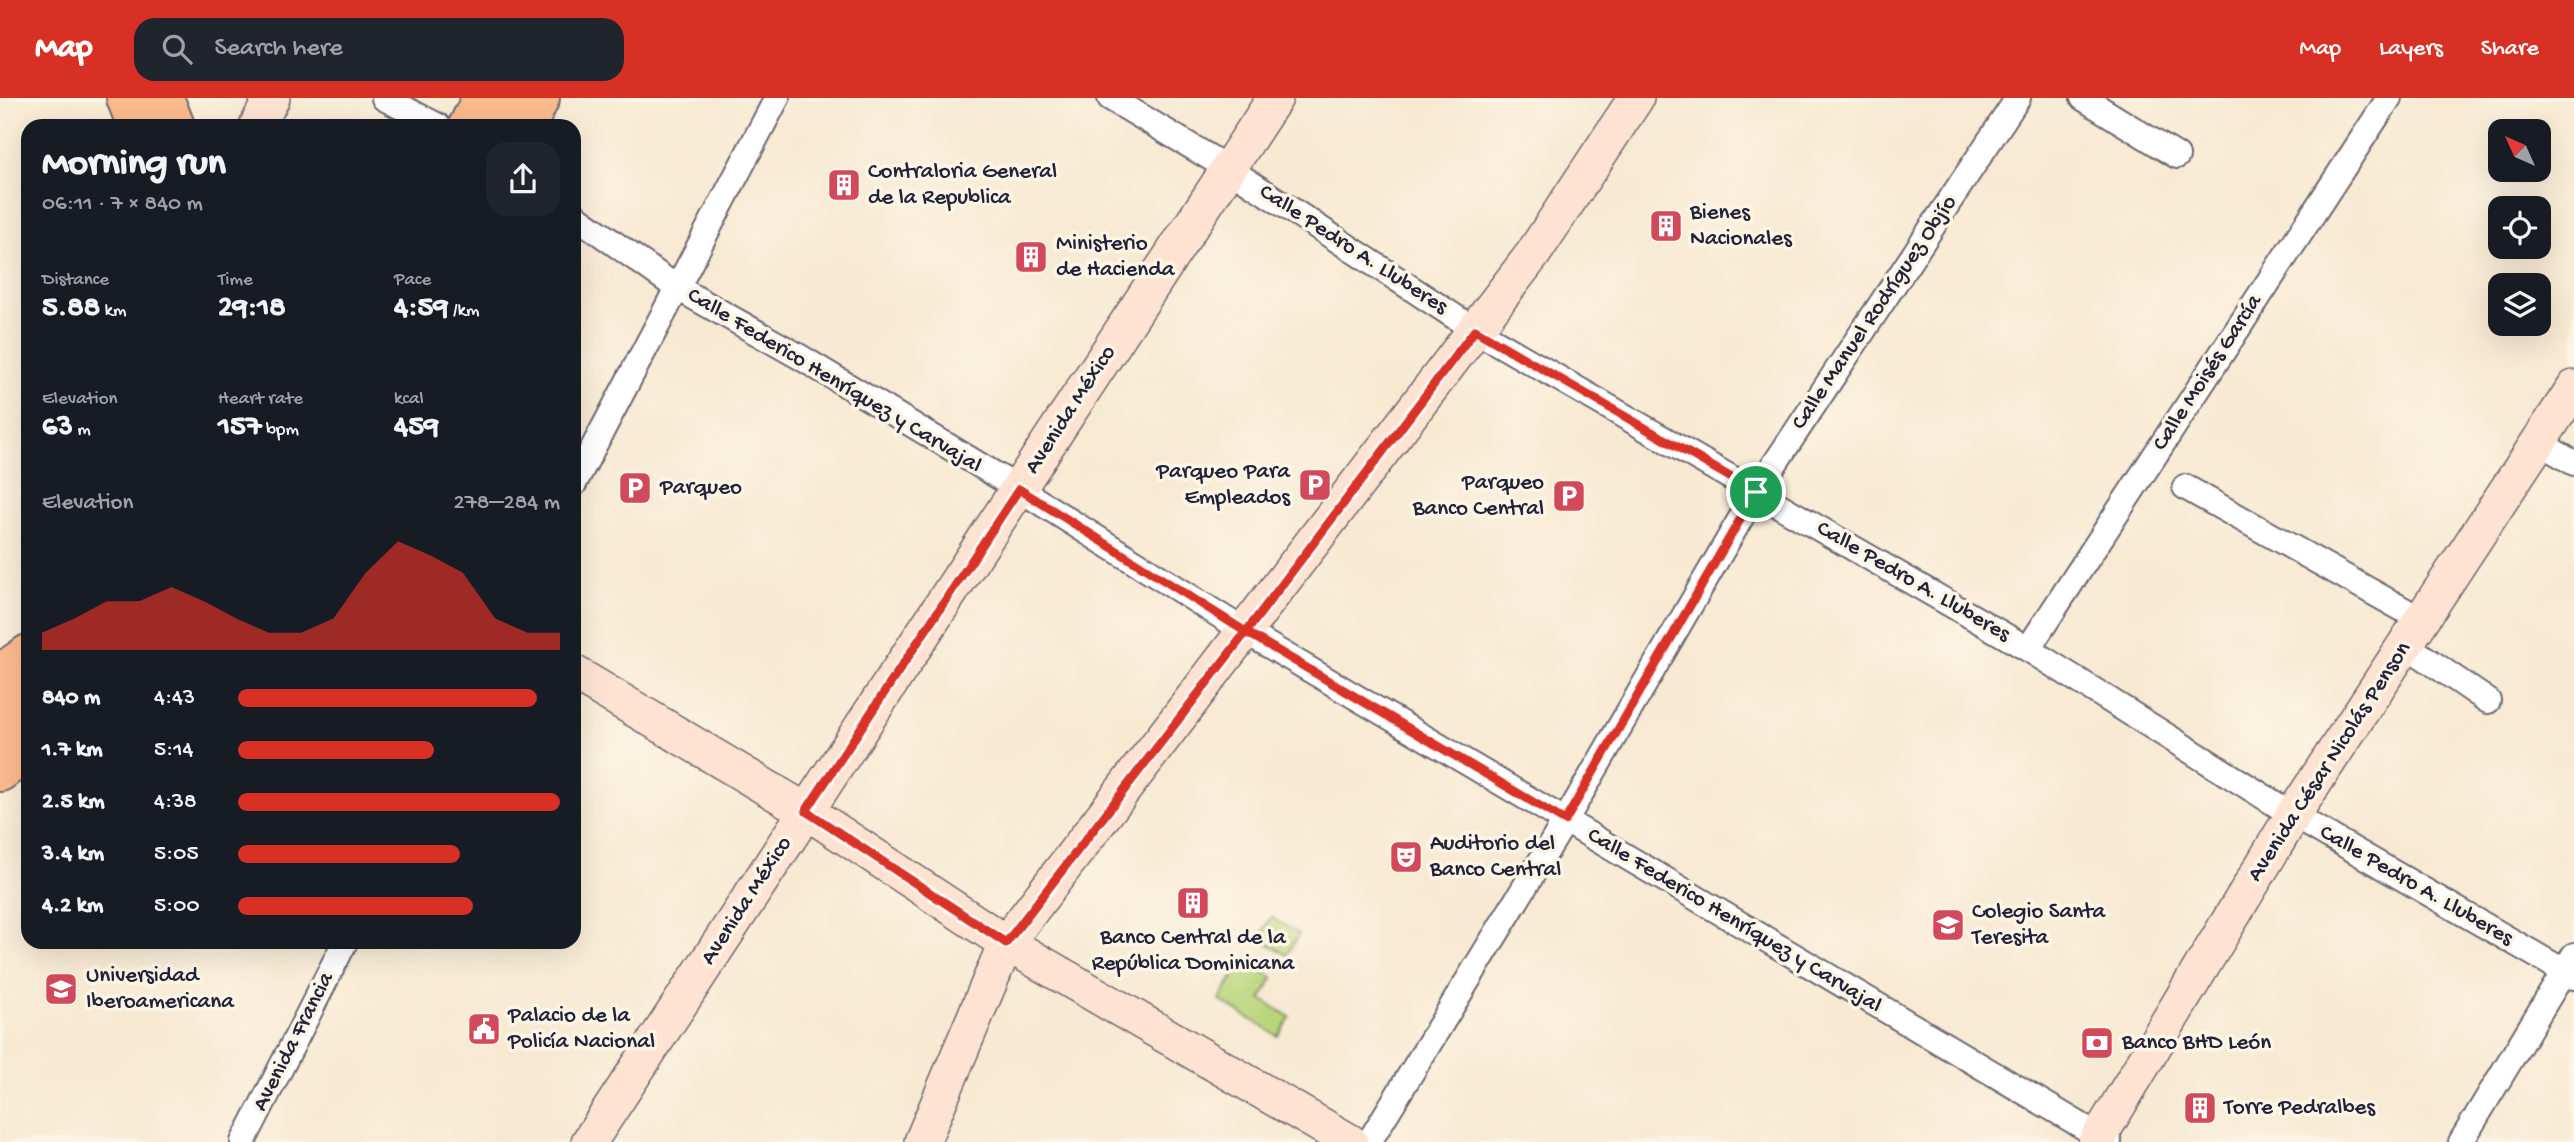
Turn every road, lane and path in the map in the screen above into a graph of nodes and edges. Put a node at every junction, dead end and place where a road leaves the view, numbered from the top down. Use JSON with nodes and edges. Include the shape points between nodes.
{"nodes":[{"id":1,"x":126,"y":98,"type":"edge"},
{"id":2,"x":164,"y":98,"type":"edge"},
{"id":3,"x":272,"y":98,"type":"edge"},
{"id":4,"x":383,"y":98,"type":"edge"},
{"id":5,"x":466,"y":98,"type":"edge"},
{"id":6,"x":482,"y":98,"type":"edge"},
{"id":7,"x":518,"y":98,"type":"edge"},
{"id":8,"x":540,"y":98,"type":"edge"},
{"id":9,"x":777,"y":98,"type":"edge"},
{"id":10,"x":1110,"y":98,"type":"edge"},
{"id":11,"x":1275,"y":98,"type":"edge"},
{"id":12,"x":1636,"y":98,"type":"edge"},
{"id":13,"x":2018,"y":98,"type":"edge"},
{"id":14,"x":2082,"y":98,"type":"edge"},
{"id":15,"x":2389,"y":98,"type":"edge"},
{"id":16,"x":134,"y":119,"type":"edge"},
{"id":17,"x":172,"y":119,"type":"edge"},
{"id":18,"x":261,"y":119,"type":"edge"},
{"id":19,"x":424,"y":119,"type":"edge"},
{"id":20,"x":457,"y":119,"type":"edge"},
{"id":21,"x":472,"y":119,"type":"edge"},
{"id":22,"x":508,"y":119,"type":"edge"},
{"id":23,"x":530,"y":119,"type":"edge"},
{"id":24,"x":2178,"y":156,"type":"dead end"},
{"id":25,"x":1229,"y":169,"type":"junction"},
{"id":26,"x":581,"y":220,"type":"edge"},
{"id":27,"x":676,"y":287,"type":"junction"},
{"id":28,"x":1475,"y":330,"type":"junction"},
{"id":29,"x":2574,"y":388,"type":"edge"},
{"id":30,"x":2540,"y":443,"type":"junction"},
{"id":31,"x":2574,"y":463,"type":"edge"},
{"id":32,"x":581,"y":470,"type":"edge"},
{"id":33,"x":2185,"y":487,"type":"dead end"},
{"id":34,"x":1019,"y":489,"type":"junction"},
{"id":35,"x":1756,"y":492,"type":"junction"},
{"id":36,"x":1246,"y":632,"type":"junction"},
{"id":37,"x":2414,"y":632,"type":"junction"},
{"id":38,"x":2028,"y":649,"type":"junction"},
{"id":39,"x":21,"y":659,"type":"edge"},
{"id":40,"x":0,"y":674,"type":"edge"},
{"id":41,"x":581,"y":677,"type":"edge"},
{"id":42,"x":21,"y":682,"type":"edge"},
{"id":43,"x":0,"y":698,"type":"edge"},
{"id":44,"x":2488,"y":701,"type":"dead end"},
{"id":45,"x":21,"y":725,"type":"edge"},
{"id":46,"x":0,"y":740,"type":"edge"},
{"id":47,"x":21,"y":756,"type":"edge"},
{"id":48,"x":0,"y":772,"type":"edge"},
{"id":49,"x":806,"y":811,"type":"junction"},
{"id":50,"x":2293,"y":815,"type":"junction"},
{"id":51,"x":1565,"y":821,"type":"junction"},
{"id":52,"x":1006,"y":943,"type":"junction"},
{"id":53,"x":341,"y":949,"type":"edge"},
{"id":54,"x":2571,"y":968,"type":"edge"},
{"id":55,"x":600,"y":1138,"type":"edge"},
{"id":56,"x":2102,"y":1140,"type":"edge"},
{"id":57,"x":243,"y":1142,"type":"edge"},
{"id":58,"x":922,"y":1142,"type":"edge"},
{"id":59,"x":1350,"y":1142,"type":"edge"},
{"id":60,"x":1369,"y":1142,"type":"edge"},
{"id":61,"x":2461,"y":1142,"type":"edge"}],
"edges":[{"from":1,"to":16,"type":"main road"},
{"from":2,"to":17,"type":"main road"},
{"from":3,"to":18,"type":"main road"},
{"from":4,"to":19,"type":"street"},
{"from":5,"to":20,"type":"main road"},
{"from":6,"to":21,"type":"main road"},
{"from":7,"to":22,"type":"main road"},
{"from":8,"to":23,"type":"main road"},
{"from":9,"to":27,"type":"street"},
{"from":10,"to":25,"type":"street","name":"Calle Pedro A. Lluberes"},
{"from":11,"to":25,"type":"main road","name":"Avenida México"},
{"from":12,"to":28,"type":"main road","via":[[1533,254]]},
{"from":13,"to":35,"type":"street","name":"Calle Manuel Rodríguez Objío"},
{"from":14,"to":24,"type":"street"},
{"from":15,"to":38,"type":"street","name":"Calle Moisés García"},
{"from":25,"to":28,"type":"street","name":"Calle Pedro A. Lluberes"},
{"from":25,"to":34,"type":"main road","name":"Avenida México"},
{"from":26,"to":27,"type":"street","name":"Calle Federico Henríquez y Carvajal"},
{"from":27,"to":32,"type":"street"},
{"from":27,"to":34,"type":"street","name":"Calle Federico Henríquez y Carvajal"},
{"from":28,"to":35,"type":"street","name":"Calle Pedro A. Lluberes"},
{"from":28,"to":36,"type":"main road"},
{"from":29,"to":30,"type":"main road","name":"Avenida César Nicolás Penson"},
{"from":30,"to":31,"type":"street"},
{"from":30,"to":37,"type":"main road","name":"Avenida César Nicolás Penson"},
{"from":33,"to":37,"type":"street"},
{"from":34,"to":36,"type":"street","name":"Calle Federico Henríquez y Carvajal"},
{"from":34,"to":49,"type":"main road","name":"Avenida México"},
{"from":35,"to":38,"type":"street","name":"Calle Pedro A. Lluberes"},
{"from":35,"to":51,"type":"street","name":"Calle Manuel Rodríguez Objío"},
{"from":36,"to":51,"type":"street","name":"Calle Federico Henríquez y Carvajal"},
{"from":36,"to":52,"type":"main road"},
{"from":37,"to":44,"type":"street"},
{"from":37,"to":50,"type":"main road","name":"Avenida César Nicolás Penson"},
{"from":38,"to":50,"type":"street","name":"Calle Pedro A. Lluberes"},
{"from":39,"to":40,"type":"main road"},
{"from":41,"to":49,"type":"main road"},
{"from":42,"to":43,"type":"main road"},
{"from":45,"to":46,"type":"main road"},
{"from":47,"to":48,"type":"main road"},
{"from":49,"to":52,"type":"main road"},
{"from":49,"to":55,"type":"main road","name":"Avenida México"},
{"from":50,"to":54,"type":"street","name":"Calle Pedro A. Lluberes"},
{"from":50,"to":56,"type":"main road","name":"Avenida César Nicolás Penson"},
{"from":51,"to":56,"type":"street","name":"Calle Federico Henríquez y Carvajal"},
{"from":51,"to":60,"type":"street","name":"Calle Manuel Rodríguez Objío"},
{"from":52,"to":58,"type":"main road"},
{"from":52,"to":59,"type":"main road"},
{"from":53,"to":57,"type":"street","name":"Avenida Francia"},
{"from":54,"to":61,"type":"street"}]}
